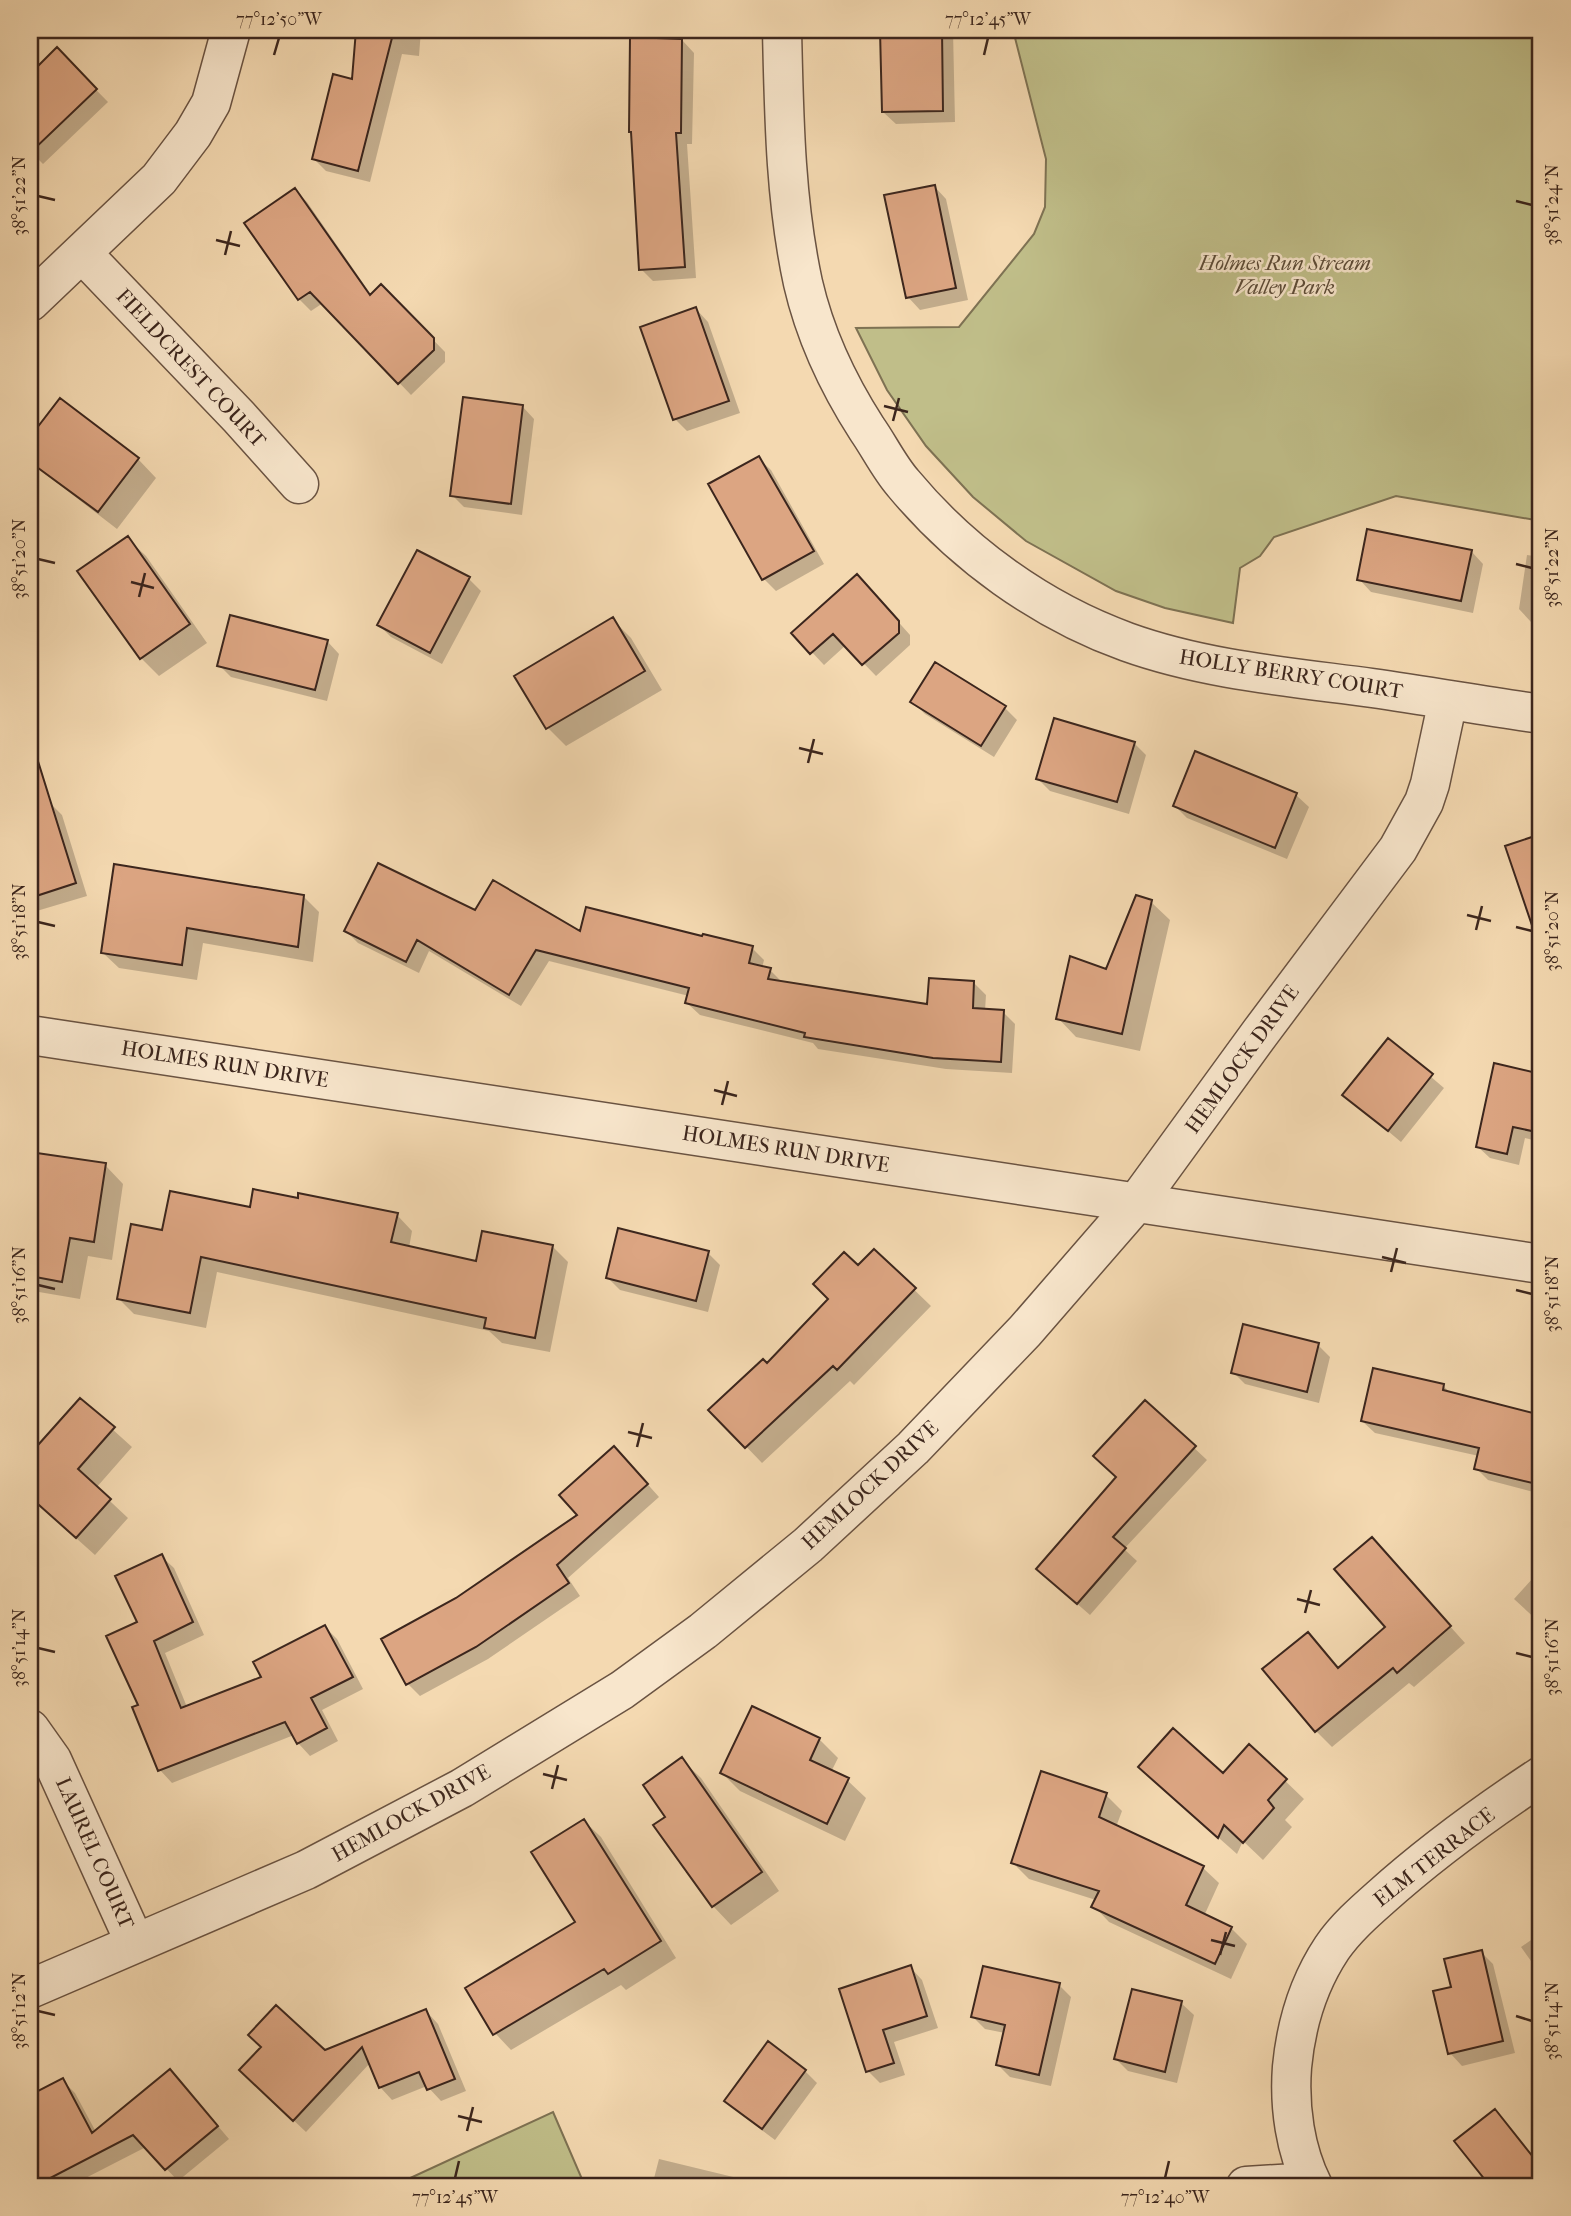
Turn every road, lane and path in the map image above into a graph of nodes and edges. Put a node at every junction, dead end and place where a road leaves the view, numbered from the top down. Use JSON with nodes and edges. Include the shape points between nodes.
{"nodes":[{"id":1,"x":231,"y":30,"type":"edge"},
{"id":2,"x":782,"y":30,"type":"edge"},
{"id":3,"x":82,"y":253,"type":"junction"},
{"id":4,"x":30,"y":302,"type":"edge"},
{"id":5,"x":299,"y":484,"type":"dead end"},
{"id":6,"x":1448,"y":700,"type":"junction"},
{"id":7,"x":1541,"y":714,"type":"edge"},
{"id":8,"x":30,"y":1035,"type":"edge"},
{"id":9,"x":1137,"y":1202,"type":"junction"},
{"id":10,"x":1541,"y":1264,"type":"edge"},
{"id":11,"x":30,"y":1729,"type":"edge"},
{"id":12,"x":1541,"y":1776,"type":"edge"},
{"id":13,"x":135,"y":1943,"type":"junction"},
{"id":14,"x":30,"y":1989,"type":"edge"},
{"id":15,"x":1312,"y":2184,"type":"edge"},
{"id":16,"x":1246,"y":2186,"type":"edge"}],
"edges":[{"from":1,"to":3,"type":"street","via":[[211,103],[193,134],[159,179]]},
{"from":2,"to":6,"type":"street","name":"HOLLY BERRY COURT","via":[[792,221],[804,286],[824,347],[844,392],[902,482],[952,534],[999,574],[1059,613],[1128,643],[1273,676]]},
{"from":3,"to":4,"type":"street"},
{"from":3,"to":5,"type":"street","name":"FIELDCREST COURT"},
{"from":6,"to":7,"type":"street","name":"HOLLY BERRY COURT"},
{"from":6,"to":9,"type":"street","name":"HEMLOCK DRIVE","via":[[1424,802],[1398,849]]},
{"from":8,"to":9,"type":"street","name":"HOLMES RUN DRIVE"},
{"from":9,"to":10,"type":"street","name":"HOLMES RUN DRIVE"},
{"from":9,"to":13,"type":"street","name":"HEMLOCK DRIVE","via":[[1025,1331],[913,1448],[808,1545],[703,1631],[622,1690],[462,1788],[306,1870]]},
{"from":11,"to":13,"type":"street","name":"LAUREL COURT","via":[[52,1760]]},
{"from":12,"to":15,"type":"street","name":"ELM TERRACE","via":[[1414,1867],[1333,1947],[1309,1990],[1295,2037],[1292,2102],[1297,2139]]},
{"from":13,"to":14,"type":"street","name":"HEMLOCK DRIVE"},
{"from":15,"to":16,"type":"street"}]}
